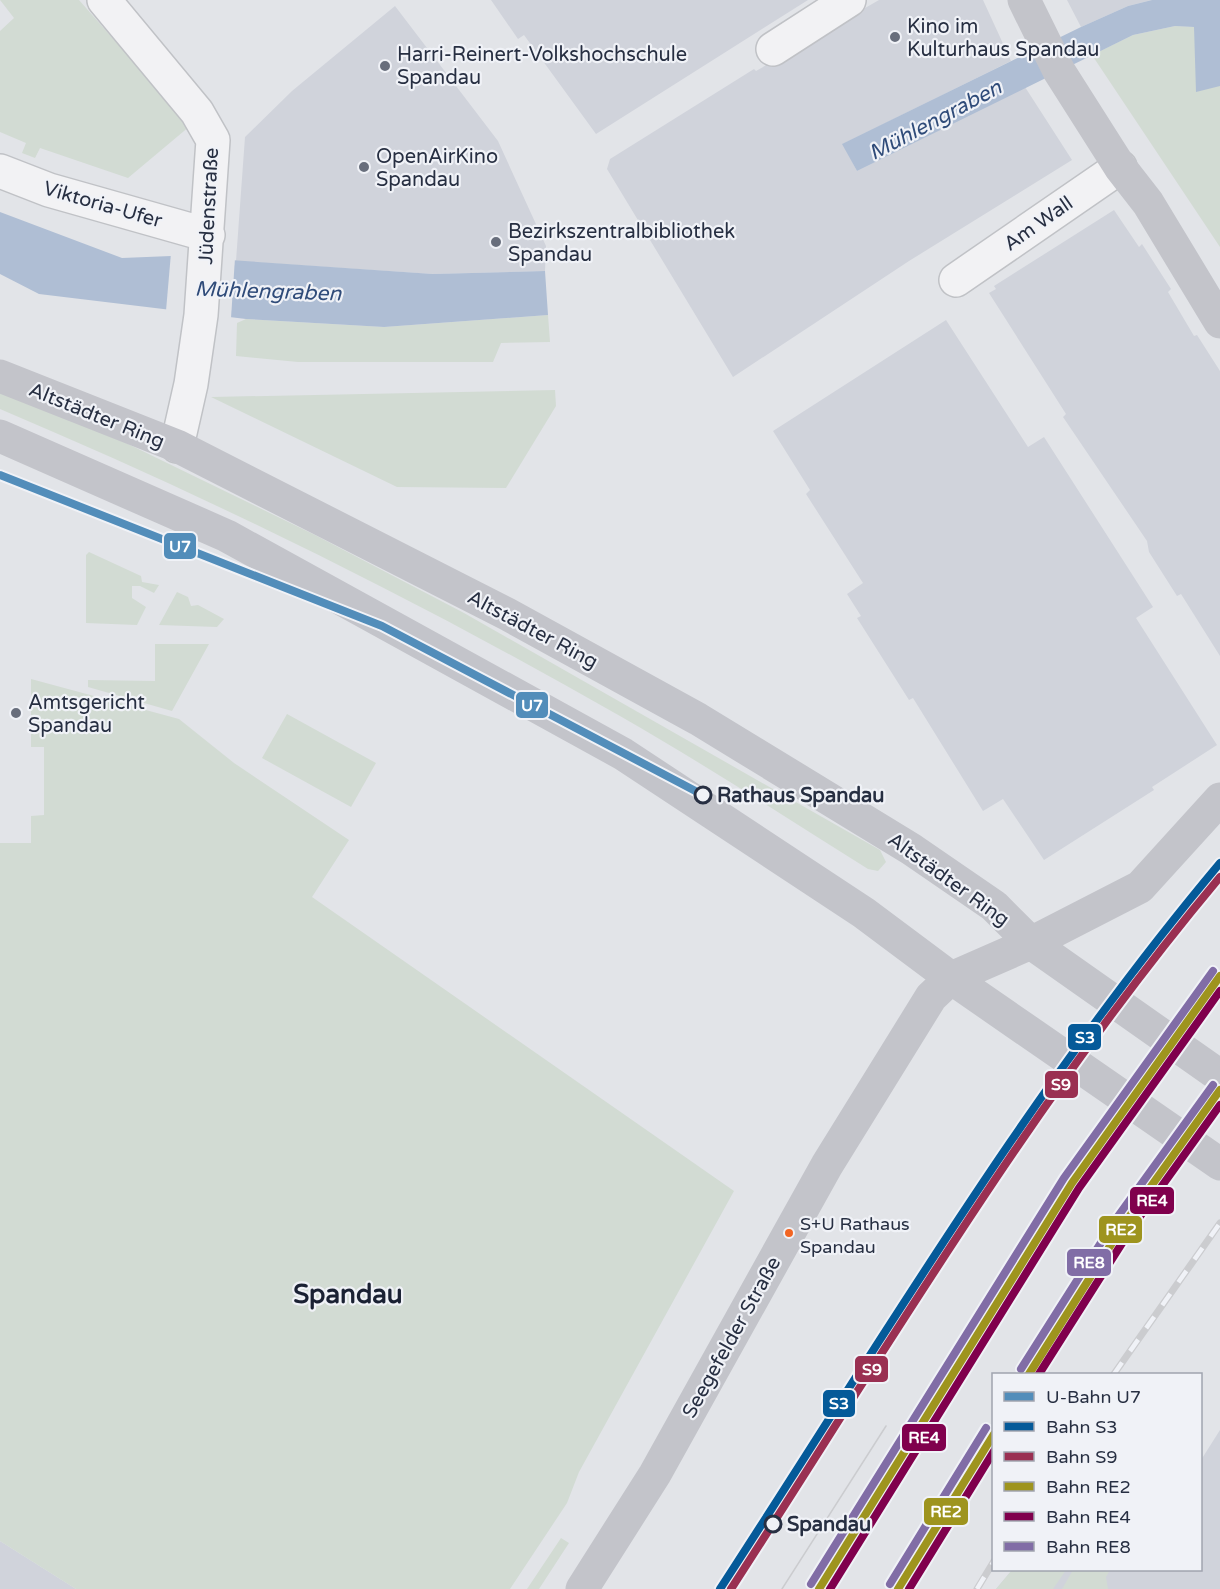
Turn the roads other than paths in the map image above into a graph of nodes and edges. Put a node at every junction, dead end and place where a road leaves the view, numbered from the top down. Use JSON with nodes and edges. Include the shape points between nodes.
{"nodes":[{"id":1,"x":104,"y":0,"type":"edge"},
{"id":2,"x":849,"y":0,"type":"edge"},
{"id":3,"x":1024,"y":0,"type":"edge"},
{"id":4,"x":773,"y":49,"type":"dead end"},
{"id":5,"x":1120,"y":167,"type":"junction"},
{"id":6,"x":0,"y":171,"type":"edge"},
{"id":7,"x":207,"y":245,"type":"junction"},
{"id":8,"x":956,"y":280,"type":"dead end"},
{"id":9,"x":1220,"y":322,"type":"edge"},
{"id":10,"x":0,"y":376,"type":"edge"},
{"id":11,"x":0,"y":435,"type":"edge"},
{"id":12,"x":177,"y":446,"type":"junction"},
{"id":13,"x":1220,"y":799,"type":"edge"},
{"id":14,"x":1031,"y":943,"type":"junction"},
{"id":15,"x":951,"y":978,"type":"junction"},
{"id":16,"x":1220,"y":1076,"type":"edge"},
{"id":17,"x":1220,"y":1164,"type":"edge"},
{"id":18,"x":582,"y":1589,"type":"edge"}],
"edges":[{"from":1,"to":7,"type":"street","name":"Jüdenstraße","via":[[197,112],[213,140]]},
{"from":2,"to":4,"type":"street"},
{"from":3,"to":5,"type":"main road","via":[[1059,72]]},
{"from":5,"to":8,"type":"street","name":"Am Wall"},
{"from":5,"to":9,"type":"main road","via":[[1148,203]]},
{"from":6,"to":7,"type":"street","name":"Viktoria-Ufer"},
{"from":7,"to":12,"type":"street","name":"Jüdenstraße","via":[[191,384]]},
{"from":10,"to":12,"type":"main road","name":"Altstädter Ring"},
{"from":11,"to":15,"type":"main road","via":[[228,536],[624,754],[864,913]]},
{"from":12,"to":14,"type":"main road","name":"Altstädter Ring","via":[[507,614],[770,761],[994,906]]},
{"from":13,"to":14,"type":"main road","name":"Seegefelder Straße","via":[[1140,887]]},
{"from":14,"to":15,"type":"main road","name":"Seegefelder Straße"},
{"from":14,"to":16,"type":"main road","name":"Altstädter Ring"},
{"from":15,"to":17,"type":"main road"},
{"from":15,"to":18,"type":"main road","name":"Seegefelder Straße","via":[[927,1004],[833,1155],[655,1474]]}]}
